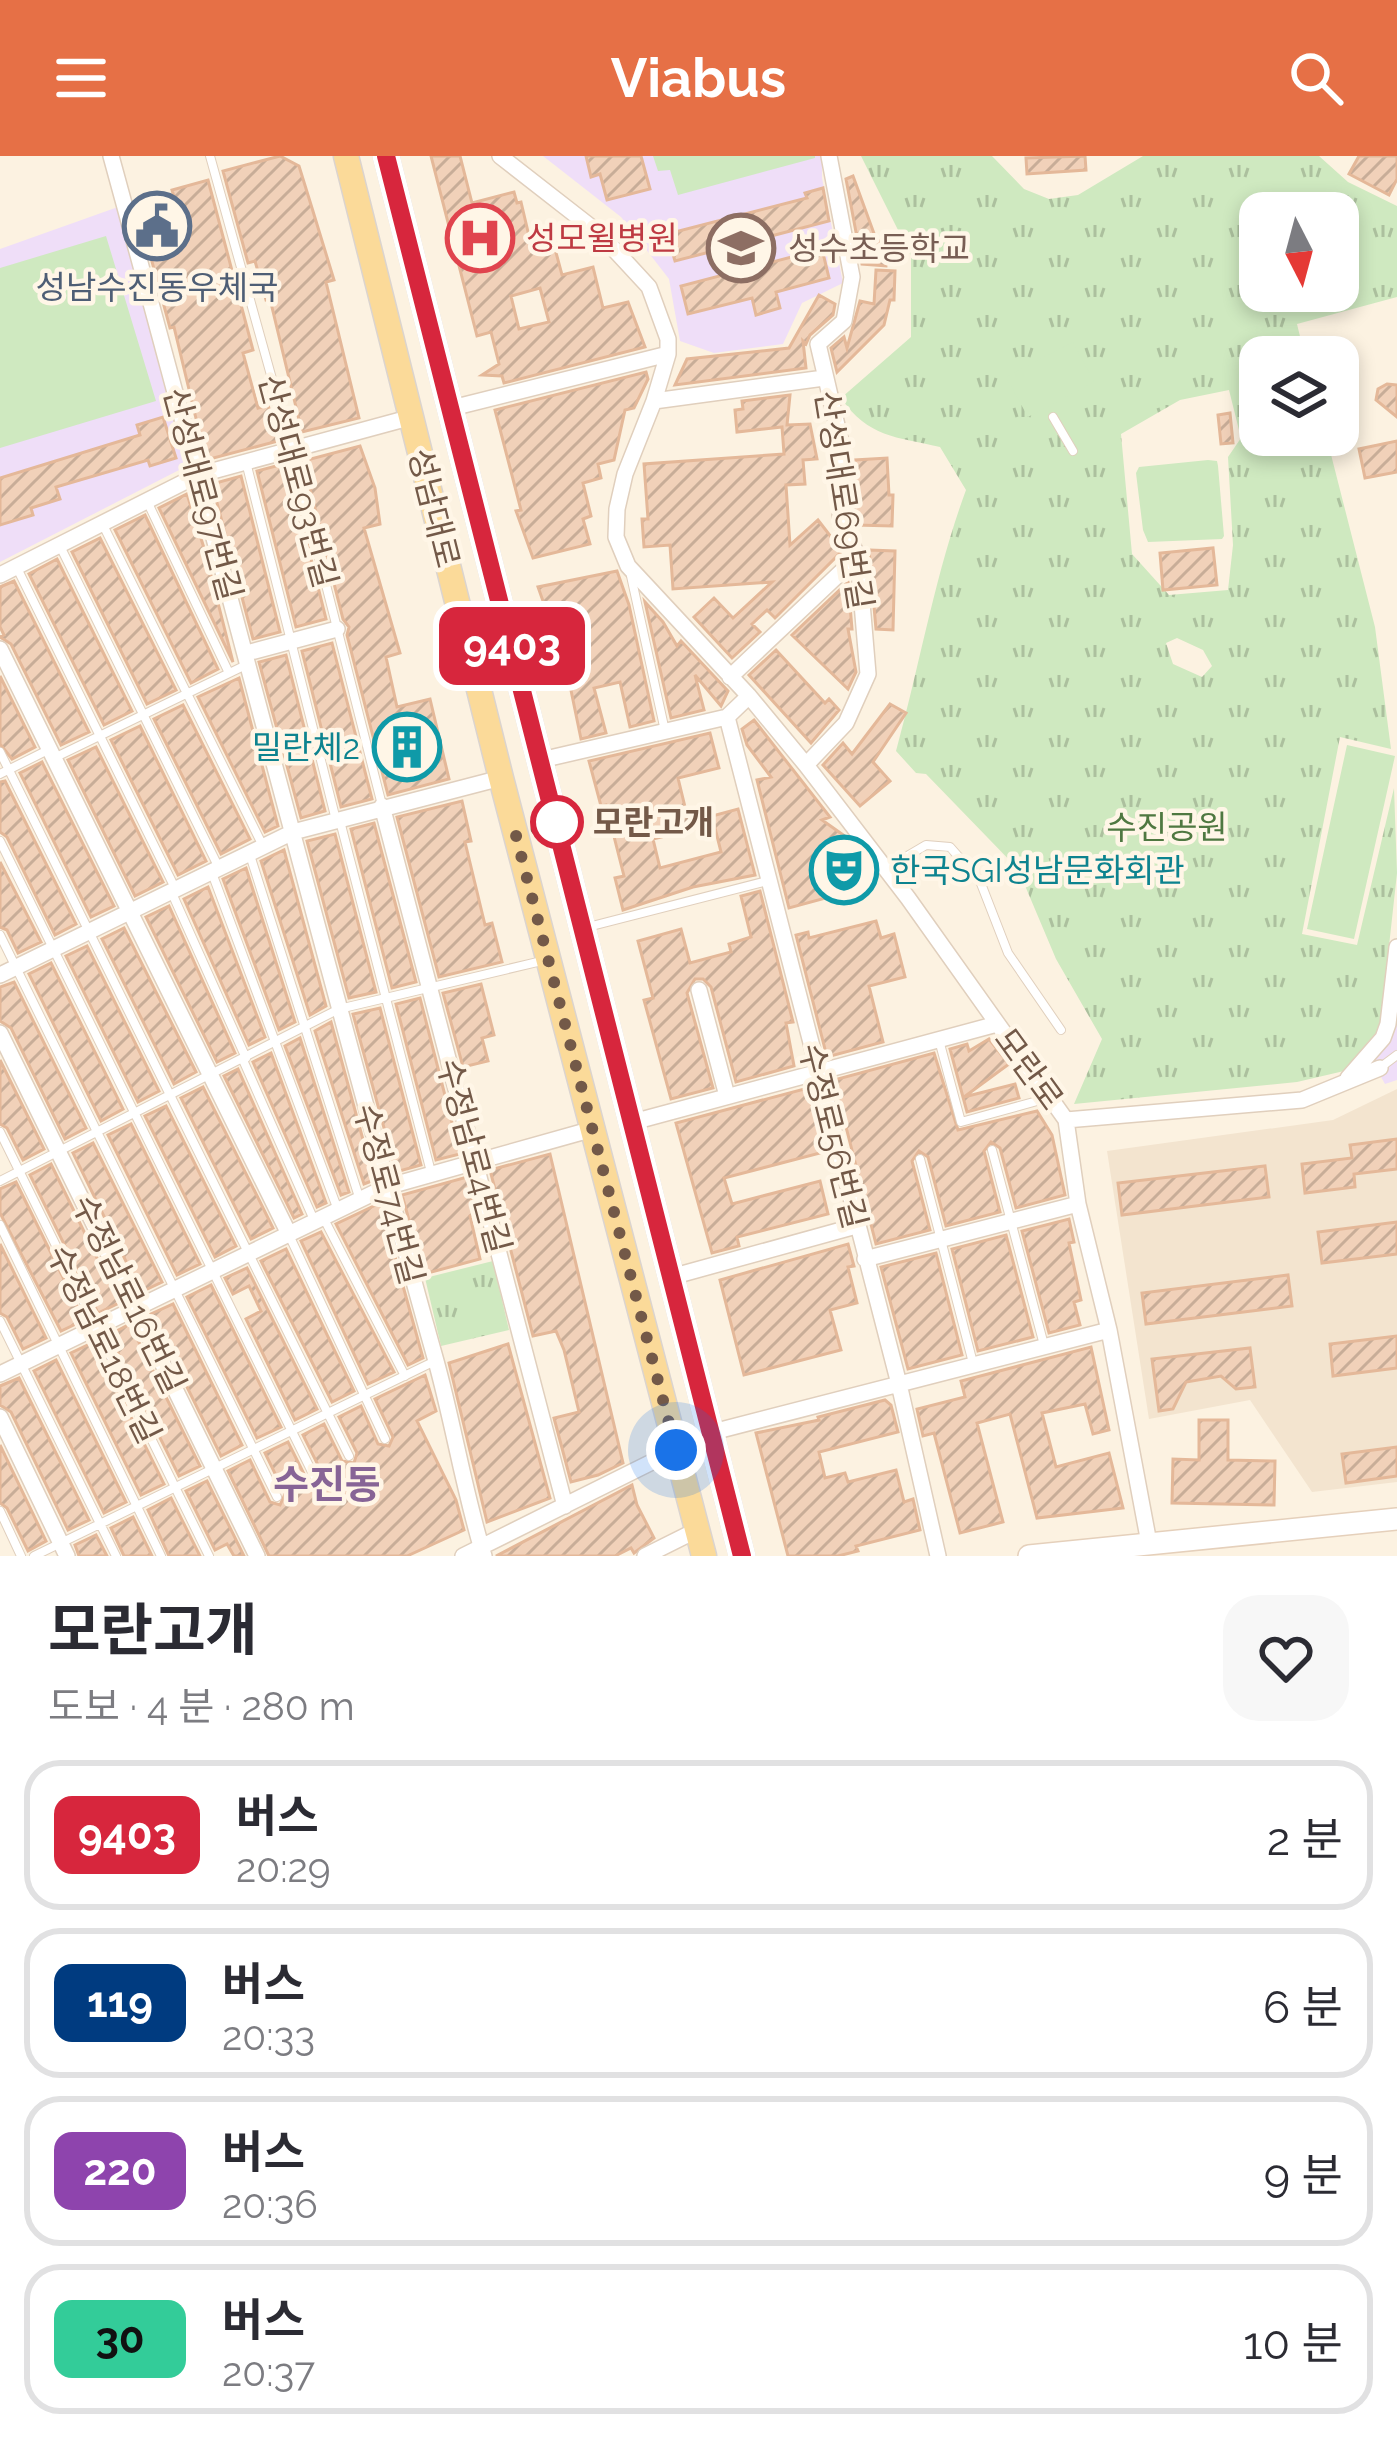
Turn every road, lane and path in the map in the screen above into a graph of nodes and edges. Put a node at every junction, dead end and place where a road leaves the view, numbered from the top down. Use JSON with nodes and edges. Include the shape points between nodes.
{"nodes":[{"id":1,"x":111,"y":156,"type":"edge"},
{"id":2,"x":210,"y":156,"type":"edge"},
{"id":3,"x":346,"y":156,"type":"edge"},
{"id":4,"x":386,"y":156,"type":"edge"},
{"id":5,"x":500,"y":156,"type":"edge"},
{"id":6,"x":830,"y":156,"type":"edge"},
{"id":7,"x":668,"y":354,"type":"junction"},
{"id":8,"x":824,"y":378,"type":"junction"},
{"id":9,"x":654,"y":401,"type":"junction"},
{"id":10,"x":452,"y":408,"type":"junction"},
{"id":11,"x":412,"y":417,"type":"junction"},
{"id":12,"x":1053,"y":417,"type":"dead end"},
{"id":13,"x":290,"y":447,"type":"junction"},
{"id":14,"x":1073,"y":451,"type":"dead end"},
{"id":15,"x":245,"y":460,"type":"junction"},
{"id":16,"x":198,"y":475,"type":"junction"},
{"id":17,"x":146,"y":501,"type":"junction"},
{"id":18,"x":102,"y":523,"type":"junction"},
{"id":19,"x":60,"y":544,"type":"junction"},
{"id":20,"x":858,"y":556,"type":"junction"},
{"id":21,"x":16,"y":566,"type":"junction"},
{"id":22,"x":628,"y":566,"type":"junction"},
{"id":23,"x":0,"y":574,"type":"edge"},
{"id":24,"x":337,"y":629,"type":"junction"},
{"id":25,"x":292,"y":641,"type":"junction"},
{"id":26,"x":0,"y":649,"type":"edge"},
{"id":27,"x":248,"y":658,"type":"junction"},
{"id":28,"x":229,"y":673,"type":"junction"},
{"id":29,"x":730,"y":676,"type":"junction"},
{"id":30,"x":188,"y":693,"type":"junction"},
{"id":31,"x":749,"y":696,"type":"junction"},
{"id":32,"x":144,"y":714,"type":"junction"},
{"id":33,"x":727,"y":717,"type":"junction"},
{"id":34,"x":666,"y":732,"type":"junction"},
{"id":35,"x":101,"y":736,"type":"junction"},
{"id":36,"x":0,"y":752,"type":"edge"},
{"id":37,"x":52,"y":753,"type":"junction"},
{"id":38,"x":541,"y":760,"type":"junction"},
{"id":39,"x":806,"y":765,"type":"junction"},
{"id":40,"x":4,"y":772,"type":"edge"},
{"id":41,"x":501,"y":778,"type":"junction"},
{"id":42,"x":382,"y":806,"type":"junction"},
{"id":43,"x":338,"y":819,"type":"junction"},
{"id":44,"x":293,"y":832,"type":"junction"},
{"id":45,"x":0,"y":842,"type":"edge"},
{"id":46,"x":256,"y":850,"type":"junction"},
{"id":47,"x":886,"y":869,"type":"junction"},
{"id":48,"x":215,"y":870,"type":"junction"},
{"id":49,"x":768,"y":880,"type":"junction"},
{"id":50,"x":173,"y":890,"type":"junction"},
{"id":51,"x":129,"y":912,"type":"junction"},
{"id":52,"x":583,"y":928,"type":"junction"},
{"id":53,"x":88,"y":931,"type":"junction"},
{"id":54,"x":0,"y":935,"type":"edge"},
{"id":55,"x":1397,"y":947,"type":"edge"},
{"id":56,"x":52,"y":950,"type":"junction"},
{"id":57,"x":548,"y":959,"type":"junction"},
{"id":58,"x":8,"y":971,"type":"edge"},
{"id":59,"x":430,"y":988,"type":"junction"},
{"id":60,"x":699,"y":990,"type":"dead end"},
{"id":61,"x":386,"y":998,"type":"junction"},
{"id":62,"x":339,"y":1009,"type":"junction"},
{"id":63,"x":997,"y":1024,"type":"junction"},
{"id":64,"x":305,"y":1027,"type":"junction"},
{"id":65,"x":1061,"y":1030,"type":"dead end"},
{"id":66,"x":0,"y":1033,"type":"edge"},
{"id":67,"x":939,"y":1039,"type":"junction"},
{"id":68,"x":274,"y":1043,"type":"junction"},
{"id":69,"x":1397,"y":1055,"type":"edge"},
{"id":70,"x":244,"y":1059,"type":"junction"},
{"id":71,"x":1380,"y":1068,"type":"joint"},
{"id":72,"x":817,"y":1072,"type":"junction"},
{"id":73,"x":211,"y":1077,"type":"junction"},
{"id":74,"x":1346,"y":1081,"type":"junction"},
{"id":75,"x":173,"y":1096,"type":"junction"},
{"id":76,"x":727,"y":1096,"type":"junction"},
{"id":77,"x":1048,"y":1099,"type":"junction"},
{"id":78,"x":136,"y":1114,"type":"junction"},
{"id":79,"x":1066,"y":1120,"type":"junction"},
{"id":80,"x":633,"y":1122,"type":"junction"},
{"id":81,"x":593,"y":1129,"type":"junction"},
{"id":82,"x":0,"y":1132,"type":"edge"},
{"id":83,"x":98,"y":1133,"type":"junction"},
{"id":84,"x":992,"y":1150,"type":"dead end"},
{"id":85,"x":59,"y":1152,"type":"junction"},
{"id":86,"x":920,"y":1159,"type":"dead end"},
{"id":87,"x":475,"y":1160,"type":"junction"},
{"id":88,"x":20,"y":1171,"type":"junction"},
{"id":89,"x":431,"y":1174,"type":"junction"},
{"id":90,"x":0,"y":1181,"type":"edge"},
{"id":91,"x":386,"y":1187,"type":"junction"},
{"id":92,"x":360,"y":1200,"type":"junction"},
{"id":93,"x":1078,"y":1204,"type":"junction"},
{"id":94,"x":325,"y":1216,"type":"junction"},
{"id":95,"x":1012,"y":1222,"type":"junction"},
{"id":96,"x":0,"y":1225,"type":"edge"},
{"id":97,"x":856,"y":1226,"type":"junction"},
{"id":98,"x":289,"y":1234,"type":"junction"},
{"id":99,"x":941,"y":1239,"type":"junction"},
{"id":100,"x":250,"y":1251,"type":"junction"},
{"id":101,"x":865,"y":1259,"type":"junction"},
{"id":102,"x":214,"y":1269,"type":"junction"},
{"id":103,"x":671,"y":1277,"type":"junction"},
{"id":104,"x":176,"y":1288,"type":"junction"},
{"id":105,"x":137,"y":1307,"type":"junction"},
{"id":106,"x":0,"y":1321,"type":"edge"},
{"id":107,"x":96,"y":1327,"type":"junction"},
{"id":108,"x":1109,"y":1330,"type":"junction"},
{"id":109,"x":58,"y":1346,"type":"junction"},
{"id":110,"x":1045,"y":1346,"type":"junction"},
{"id":111,"x":436,"y":1360,"type":"junction"},
{"id":112,"x":21,"y":1364,"type":"junction"},
{"id":113,"x":973,"y":1365,"type":"junction"},
{"id":114,"x":0,"y":1374,"type":"edge"},
{"id":115,"x":405,"y":1376,"type":"junction"},
{"id":116,"x":899,"y":1384,"type":"junction"},
{"id":117,"x":364,"y":1396,"type":"junction"},
{"id":118,"x":328,"y":1413,"type":"junction"},
{"id":119,"x":0,"y":1418,"type":"edge"},
{"id":120,"x":291,"y":1430,"type":"junction"},
{"id":121,"x":709,"y":1433,"type":"junction"},
{"id":122,"x":385,"y":1439,"type":"dead end"},
{"id":123,"x":254,"y":1449,"type":"junction"},
{"id":124,"x":676,"y":1450,"type":"junction"},
{"id":125,"x":350,"y":1456,"type":"dead end"},
{"id":126,"x":215,"y":1468,"type":"junction"},
{"id":127,"x":315,"y":1478,"type":"dead end"},
{"id":128,"x":176,"y":1488,"type":"junction"},
{"id":129,"x":278,"y":1497,"type":"dead end"},
{"id":130,"x":565,"y":1506,"type":"junction"},
{"id":131,"x":137,"y":1507,"type":"junction"},
{"id":132,"x":0,"y":1511,"type":"edge"},
{"id":133,"x":1397,"y":1519,"type":"edge"},
{"id":134,"x":100,"y":1526,"type":"junction"},
{"id":135,"x":697,"y":1530,"type":"junction"},
{"id":136,"x":1397,"y":1532,"type":"edge"},
{"id":137,"x":64,"y":1550,"type":"edge"},
{"id":138,"x":1151,"y":1550,"type":"edge"},
{"id":139,"x":744,"y":1551,"type":"edge"},
{"id":140,"x":483,"y":1552,"type":"edge"},
{"id":141,"x":21,"y":1556,"type":"edge"},
{"id":142,"x":34,"y":1556,"type":"edge"},
{"id":143,"x":116,"y":1556,"type":"edge"},
{"id":144,"x":161,"y":1556,"type":"edge"},
{"id":145,"x":208,"y":1556,"type":"edge"},
{"id":146,"x":257,"y":1556,"type":"edge"},
{"id":147,"x":463,"y":1556,"type":"edge"},
{"id":148,"x":646,"y":1556,"type":"edge"},
{"id":149,"x":704,"y":1556,"type":"edge"},
{"id":150,"x":938,"y":1556,"type":"edge"},
{"id":151,"x":1028,"y":1556,"type":"edge"}],
"edges":[{"from":1,"to":16,"type":"street","name":"산성대로97번길"},
{"from":2,"to":13,"type":"lane","name":"산성대로93번길"},
{"from":3,"to":11,"type":"main road","name":"성남대로"},
{"from":4,"to":10,"type":"main road","name":"성남대로"},
{"from":5,"to":7,"type":"street","via":[[600,234],[649,286]]},
{"from":6,"to":8,"type":"street","name":"산성대로69번길","via":[[852,277],[844,320],[818,344]]},
{"from":7,"to":9,"type":"street"},
{"from":7,"to":10,"type":"street"},
{"from":8,"to":9,"type":"street"},
{"from":8,"to":20,"type":"street","name":"산성대로69번길","via":[[843,451],[840,521]]},
{"from":9,"to":22,"type":"street","via":[[617,509],[616,537]]},
{"from":10,"to":38,"type":"main road","name":"성남대로"},
{"from":11,"to":13,"type":"street"},
{"from":11,"to":41,"type":"main road","name":"성남대로"},
{"from":12,"to":14,"type":"lane"},
{"from":13,"to":15,"type":"street"},
{"from":13,"to":24,"type":"lane","name":"산성대로93번길"},
{"from":15,"to":16,"type":"street"},
{"from":15,"to":25,"type":"lane"},
{"from":16,"to":17,"type":"street"},
{"from":16,"to":27,"type":"street","name":"산성대로97번길"},
{"from":17,"to":18,"type":"street"},
{"from":17,"to":28,"type":"lane"},
{"from":18,"to":19,"type":"street"},
{"from":18,"to":30,"type":"lane"},
{"from":19,"to":21,"type":"street"},
{"from":19,"to":32,"type":"lane"},
{"from":20,"to":29,"type":"street"},
{"from":20,"to":39,"type":"street","name":"산성대로69번길","via":[[868,674],[846,723]]},
{"from":21,"to":23,"type":"street"},
{"from":21,"to":35,"type":"lane"},
{"from":22,"to":29,"type":"street","name":"모란로"},
{"from":22,"to":34,"type":"lane"},
{"from":24,"to":25,"type":"street"},
{"from":24,"to":42,"type":"lane","name":"산성대로93번길"},
{"from":25,"to":27,"type":"street"},
{"from":25,"to":43,"type":"lane"},
{"from":26,"to":37,"type":"street"},
{"from":27,"to":28,"type":"lane"},
{"from":27,"to":44,"type":"street","name":"산성대로97번길"},
{"from":28,"to":30,"type":"lane"},
{"from":29,"to":31,"type":"street","name":"모란로"},
{"from":30,"to":32,"type":"lane"},
{"from":30,"to":46,"type":"lane"},
{"from":31,"to":33,"type":"street"},
{"from":31,"to":39,"type":"street","name":"모란로"},
{"from":32,"to":35,"type":"lane"},
{"from":32,"to":48,"type":"lane"},
{"from":33,"to":34,"type":"street"},
{"from":33,"to":49,"type":"street","name":"수정로56번길"},
{"from":34,"to":38,"type":"street"},
{"from":35,"to":37,"type":"lane"},
{"from":35,"to":50,"type":"lane"},
{"from":36,"to":40,"type":"lane"},
{"from":37,"to":40,"type":"lane"},
{"from":37,"to":51,"type":"street"},
{"from":38,"to":52,"type":"main road","name":"성남대로"},
{"from":39,"to":47,"type":"street","name":"모란로"},
{"from":40,"to":53,"type":"lane"},
{"from":41,"to":42,"type":"street"},
{"from":41,"to":57,"type":"main road","name":"성남대로"},
{"from":42,"to":43,"type":"street"},
{"from":42,"to":59,"type":"street","name":"수정남로4번길"},
{"from":43,"to":44,"type":"street"},
{"from":43,"to":61,"type":"lane"},
{"from":44,"to":46,"type":"street"},
{"from":44,"to":62,"type":"street","name":"수정로74번길"},
{"from":45,"to":56,"type":"lane"},
{"from":46,"to":48,"type":"street"},
{"from":46,"to":64,"type":"lane"},
{"from":47,"to":63,"type":"street","name":"모란로"},
{"from":47,"to":65,"type":"lane","via":[[926,845],[950,847],[980,881],[1008,953]]},
{"from":48,"to":50,"type":"street"},
{"from":48,"to":68,"type":"lane"},
{"from":49,"to":52,"type":"lane"},
{"from":49,"to":72,"type":"street","name":"수정로56번길"},
{"from":50,"to":51,"type":"street"},
{"from":50,"to":70,"type":"lane"},
{"from":51,"to":53,"type":"street"},
{"from":51,"to":73,"type":"street"},
{"from":52,"to":80,"type":"main road","name":"성남대로"},
{"from":53,"to":56,"type":"street"},
{"from":53,"to":75,"type":"lane"},
{"from":54,"to":58,"type":"lane"},
{"from":55,"to":74,"type":"street","via":[[1383,1038]]},
{"from":56,"to":58,"type":"street"},
{"from":56,"to":78,"type":"lane"},
{"from":57,"to":59,"type":"lane"},
{"from":57,"to":81,"type":"main road","name":"성남대로"},
{"from":58,"to":83,"type":"lane"},
{"from":59,"to":61,"type":"lane"},
{"from":59,"to":87,"type":"street","name":"수정남로4번길"},
{"from":60,"to":76,"type":"street"},
{"from":61,"to":62,"type":"lane"},
{"from":61,"to":89,"type":"lane"},
{"from":62,"to":64,"type":"lane"},
{"from":62,"to":91,"type":"street","name":"수정로74번길"},
{"from":63,"to":67,"type":"street"},
{"from":63,"to":77,"type":"street","name":"모란로"},
{"from":64,"to":68,"type":"lane"},
{"from":64,"to":92,"type":"lane"},
{"from":66,"to":85,"type":"street","name":"수정남로16번길"},
{"from":67,"to":72,"type":"street"},
{"from":67,"to":77,"type":"lane","via":[[961,1122]]},
{"from":68,"to":70,"type":"lane"},
{"from":68,"to":94,"type":"lane"},
{"from":69,"to":71,"type":"lane"},
{"from":70,"to":73,"type":"lane"},
{"from":70,"to":94,"type":"lane"},
{"from":71,"to":74,"type":"street"},
{"from":72,"to":76,"type":"street"},
{"from":72,"to":97,"type":"street","name":"수정로56번길"},
{"from":73,"to":75,"type":"lane"},
{"from":73,"to":98,"type":"street"},
{"from":74,"to":79,"type":"street","via":[[1302,1100]]},
{"from":75,"to":78,"type":"lane"},
{"from":75,"to":100,"type":"lane"},
{"from":76,"to":80,"type":"street"},
{"from":77,"to":79,"type":"street","name":"모란로"},
{"from":78,"to":83,"type":"lane"},
{"from":78,"to":102,"type":"lane"},
{"from":79,"to":93,"type":"street","name":"모란로"},
{"from":80,"to":103,"type":"main road","name":"성남대로"},
{"from":81,"to":87,"type":"street"},
{"from":81,"to":124,"type":"main road","name":"성남대로"},
{"from":82,"to":88,"type":"lane","name":"수정남로18번길"},
{"from":83,"to":85,"type":"lane"},
{"from":83,"to":104,"type":"lane"},
{"from":84,"to":95,"type":"lane"},
{"from":85,"to":88,"type":"lane"},
{"from":85,"to":105,"type":"street","name":"수정남로16번길"},
{"from":86,"to":99,"type":"lane"},
{"from":87,"to":89,"type":"street"},
{"from":87,"to":130,"type":"street","name":"수정남로4번길"},
{"from":88,"to":90,"type":"lane"},
{"from":88,"to":107,"type":"lane","name":"수정남로18번길"},
{"from":89,"to":91,"type":"street"},
{"from":91,"to":92,"type":"street"},
{"from":91,"to":111,"type":"street","name":"수정로74번길"},
{"from":92,"to":94,"type":"street"},
{"from":93,"to":95,"type":"street"},
{"from":93,"to":108,"type":"street","name":"모란로"},
{"from":94,"to":98,"type":"street"},
{"from":94,"to":115,"type":"lane"},
{"from":95,"to":99,"type":"street"},
{"from":95,"to":110,"type":"lane"},
{"from":96,"to":109,"type":"lane"},
{"from":97,"to":101,"type":"street","name":"수정로56번길"},
{"from":97,"to":103,"type":"street"},
{"from":98,"to":100,"type":"street"},
{"from":98,"to":117,"type":"lane"},
{"from":99,"to":101,"type":"street"},
{"from":99,"to":113,"type":"lane"},
{"from":100,"to":102,"type":"street"},
{"from":100,"to":118,"type":"lane"},
{"from":101,"to":116,"type":"street","name":"수정로56번길"},
{"from":102,"to":104,"type":"street"},
{"from":102,"to":120,"type":"lane"},
{"from":103,"to":121,"type":"main road","name":"성남대로"},
{"from":104,"to":105,"type":"street"},
{"from":104,"to":123,"type":"lane"},
{"from":105,"to":107,"type":"street"},
{"from":105,"to":126,"type":"street","name":"수정남로16번길"},
{"from":106,"to":112,"type":"lane"},
{"from":107,"to":109,"type":"street"},
{"from":107,"to":128,"type":"lane","name":"수정남로18번길"},
{"from":108,"to":110,"type":"street"},
{"from":108,"to":138,"type":"street","name":"모란로"},
{"from":109,"to":112,"type":"street"},
{"from":109,"to":131,"type":"lane"},
{"from":110,"to":113,"type":"street"},
{"from":111,"to":115,"type":"lane"},
{"from":111,"to":140,"type":"street","name":"수정로74번길"},
{"from":112,"to":114,"type":"street"},
{"from":112,"to":134,"type":"lane"},
{"from":113,"to":116,"type":"street"},
{"from":115,"to":117,"type":"lane"},
{"from":116,"to":121,"type":"street"},
{"from":116,"to":150,"type":"street","name":"수정로56번길"},
{"from":117,"to":118,"type":"lane"},
{"from":117,"to":122,"type":"lane"},
{"from":118,"to":120,"type":"lane"},
{"from":118,"to":125,"type":"lane"},
{"from":119,"to":137,"type":"street"},
{"from":120,"to":123,"type":"lane"},
{"from":120,"to":127,"type":"lane"},
{"from":121,"to":139,"type":"main road","name":"성남대로"},
{"from":123,"to":126,"type":"lane"},
{"from":123,"to":129,"type":"lane"},
{"from":124,"to":130,"type":"street"},
{"from":124,"to":135,"type":"main road","name":"성남대로"},
{"from":126,"to":128,"type":"lane"},
{"from":126,"to":146,"type":"street","name":"수정남로16번길"},
{"from":128,"to":131,"type":"lane"},
{"from":128,"to":145,"type":"lane","name":"수정남로18번길"},
{"from":130,"to":140,"type":"street"},
{"from":131,"to":134,"type":"lane"},
{"from":131,"to":144,"type":"lane"},
{"from":132,"to":141,"type":"lane"},
{"from":133,"to":138,"type":"main road"},
{"from":134,"to":137,"type":"lane"},
{"from":134,"to":143,"type":"lane"},
{"from":135,"to":148,"type":"street"},
{"from":135,"to":149,"type":"main road","name":"성남대로"},
{"from":136,"to":138,"type":"main road"},
{"from":137,"to":142,"type":"lane"},
{"from":138,"to":151,"type":"main road"},
{"from":140,"to":147,"type":"street"}]}
